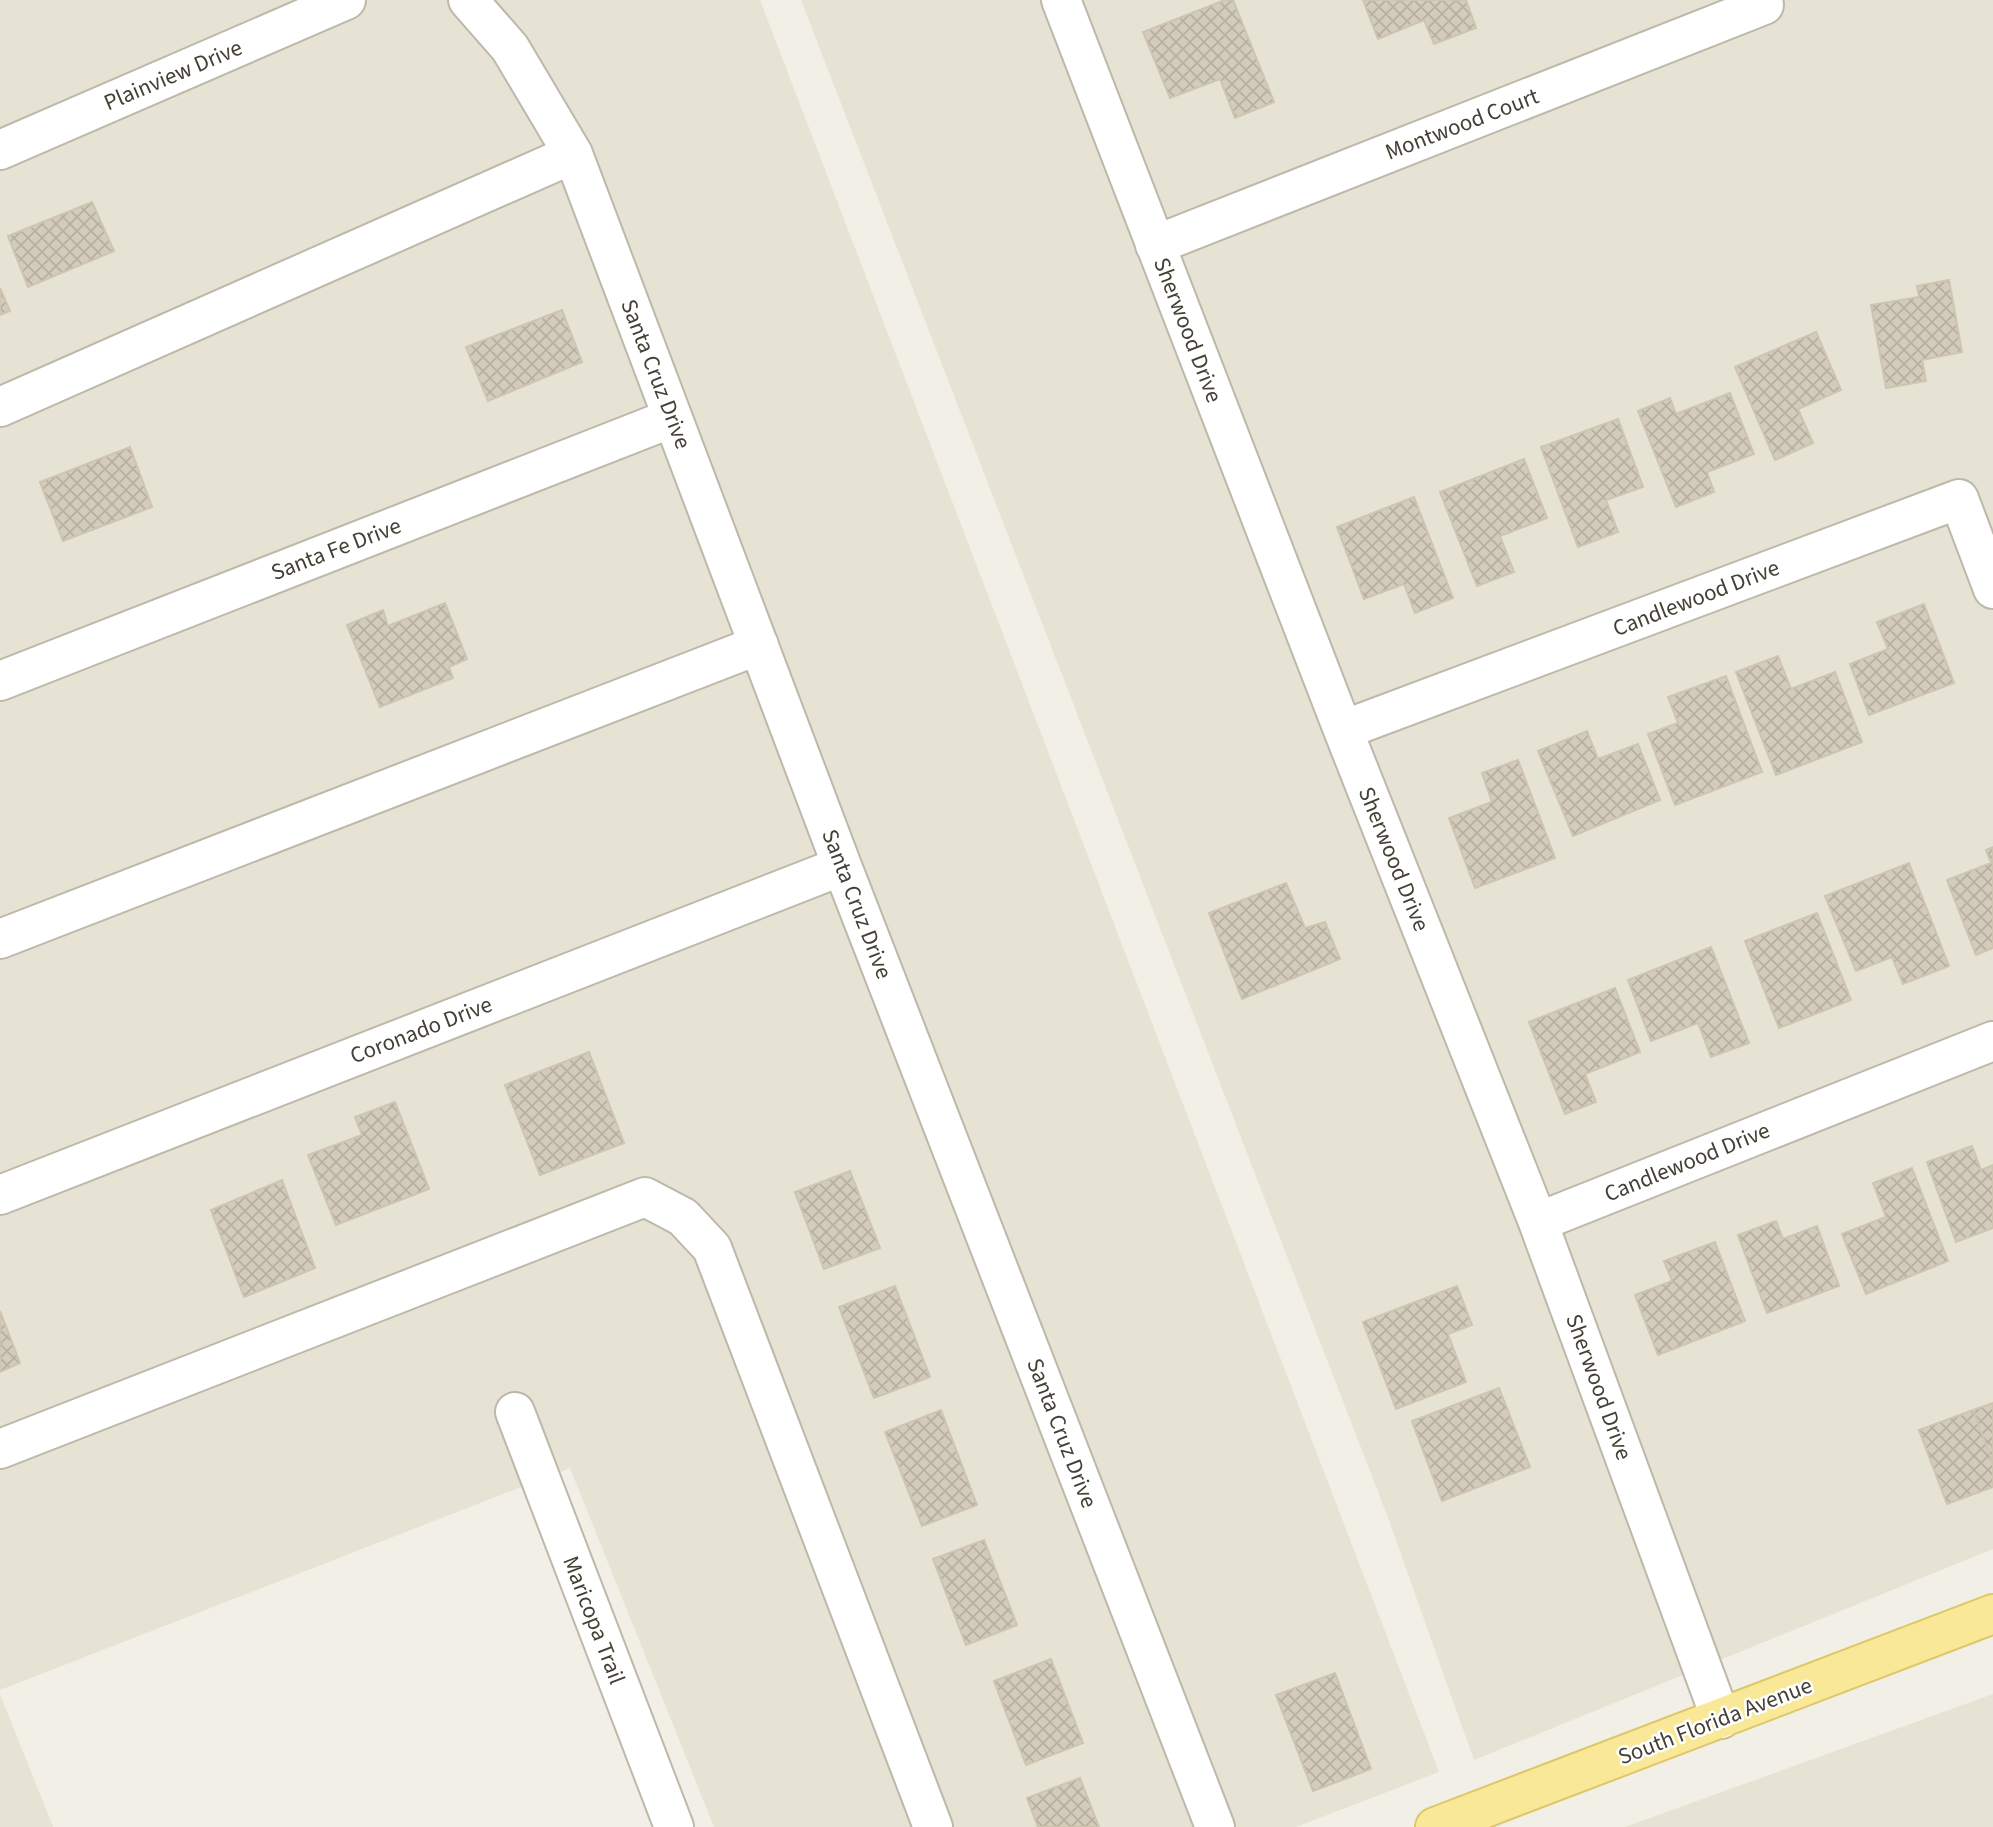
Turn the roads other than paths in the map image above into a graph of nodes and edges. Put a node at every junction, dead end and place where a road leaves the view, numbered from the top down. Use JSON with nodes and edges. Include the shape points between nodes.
{"nodes":[{"id":1,"x":346,"y":0,"type":"edge"},
{"id":2,"x":468,"y":0,"type":"edge"},
{"id":3,"x":1060,"y":0,"type":"edge"},
{"id":4,"x":1762,"y":0,"type":"edge"},
{"id":5,"x":0,"y":150,"type":"edge"},
{"id":6,"x":573,"y":154,"type":"junction"},
{"id":7,"x":1155,"y":245,"type":"junction"},
{"id":8,"x":0,"y":407,"type":"edge"},
{"id":9,"x":672,"y":418,"type":"junction"},
{"id":10,"x":1993,"y":589,"type":"edge"},
{"id":11,"x":759,"y":645,"type":"junction"},
{"id":12,"x":0,"y":681,"type":"edge"},
{"id":13,"x":1343,"y":730,"type":"junction"},
{"id":14,"x":842,"y":866,"type":"junction"},
{"id":15,"x":0,"y":939,"type":"edge"},
{"id":16,"x":1993,"y":1041,"type":"edge"},
{"id":17,"x":0,"y":1195,"type":"edge"},
{"id":18,"x":1538,"y":1222,"type":"junction"},
{"id":19,"x":515,"y":1412,"type":"dead end"},
{"id":20,"x":0,"y":1449,"type":"edge"},
{"id":21,"x":1993,"y":1614,"type":"edge"},
{"id":22,"x":1721,"y":1719,"type":"junction"},
{"id":23,"x":674,"y":1827,"type":"edge"},
{"id":24,"x":933,"y":1827,"type":"edge"},
{"id":25,"x":1215,"y":1827,"type":"edge"},
{"id":26,"x":1436,"y":1827,"type":"edge"}],
"edges":[{"from":1,"to":5,"type":"street","name":"Plainview Drive"},
{"from":2,"to":6,"type":"street","name":"Santa Cruz Drive","via":[[510,48]]},
{"from":3,"to":7,"type":"street","name":"Sherwood Drive"},
{"from":4,"to":7,"type":"street","name":"Montwood Court","via":[[1765,5]]},
{"from":6,"to":8,"type":"street"},
{"from":6,"to":9,"type":"street","name":"Santa Cruz Drive"},
{"from":7,"to":13,"type":"street","name":"Sherwood Drive"},
{"from":9,"to":11,"type":"street","name":"Santa Cruz Drive"},
{"from":9,"to":12,"type":"street","name":"Santa Fe Drive"},
{"from":10,"to":13,"type":"street","name":"Candlewood Drive","via":[[1959,499]]},
{"from":11,"to":14,"type":"street","name":"Santa Cruz Drive"},
{"from":11,"to":15,"type":"street"},
{"from":13,"to":18,"type":"street","name":"Sherwood Drive"},
{"from":14,"to":17,"type":"street","name":"Coronado Drive"},
{"from":14,"to":25,"type":"street","name":"Santa Cruz Drive"},
{"from":16,"to":18,"type":"street","name":"Candlewood Drive"},
{"from":18,"to":22,"type":"street","name":"Sherwood Drive"},
{"from":19,"to":23,"type":"street","name":"Maricopa Trail"},
{"from":20,"to":24,"type":"street","via":[[645,1198],[682,1217],[712,1248]]},
{"from":21,"to":22,"type":"main road","name":"South Florida Avenue"},
{"from":22,"to":26,"type":"main road","name":"South Florida Avenue"}]}
